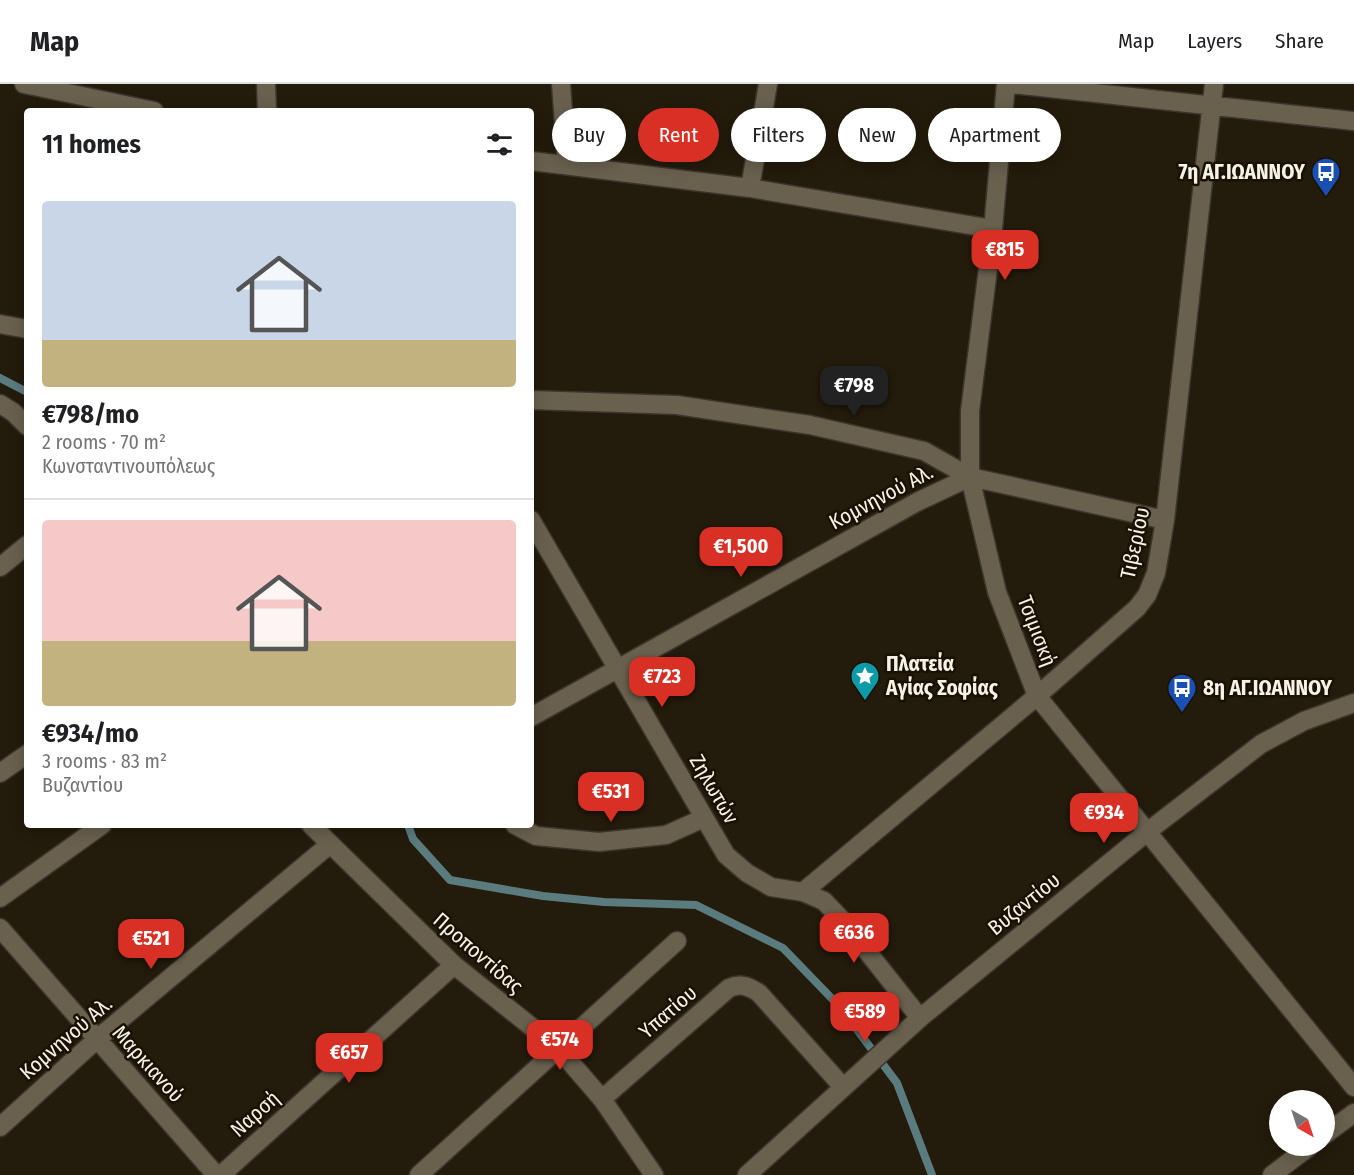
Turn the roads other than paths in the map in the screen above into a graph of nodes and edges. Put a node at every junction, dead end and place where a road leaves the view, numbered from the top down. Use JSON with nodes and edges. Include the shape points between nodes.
{"nodes":[{"id":1,"x":24,"y":84,"type":"edge"},
{"id":2,"x":267,"y":84,"type":"edge"},
{"id":3,"x":561,"y":84,"type":"edge"},
{"id":4,"x":768,"y":84,"type":"edge"},
{"id":5,"x":1006,"y":84,"type":"edge"},
{"id":6,"x":1011,"y":84,"type":"edge"},
{"id":7,"x":1214,"y":84,"type":"edge"},
{"id":8,"x":1210,"y":105,"type":"junction"},
{"id":9,"x":140,"y":108,"type":"edge"},
{"id":10,"x":267,"y":108,"type":"edge"},
{"id":11,"x":1354,"y":121,"type":"edge"},
{"id":12,"x":534,"y":161,"type":"edge"},
{"id":13,"x":567,"y":165,"type":"junction"},
{"id":14,"x":750,"y":188,"type":"junction"},
{"id":15,"x":993,"y":230,"type":"junction"},
{"id":16,"x":0,"y":324,"type":"edge"},
{"id":17,"x":24,"y":328,"type":"edge"},
{"id":18,"x":534,"y":400,"type":"edge"},
{"id":19,"x":0,"y":404,"type":"edge"},
{"id":20,"x":24,"y":423,"type":"edge"},
{"id":21,"x":970,"y":477,"type":"junction"},
{"id":22,"x":1165,"y":520,"type":"junction"},
{"id":23,"x":534,"y":525,"type":"edge"},
{"id":24,"x":24,"y":547,"type":"edge"},
{"id":25,"x":0,"y":567,"type":"edge"},
{"id":26,"x":618,"y":667,"type":"junction"},
{"id":27,"x":1037,"y":696,"type":"junction"},
{"id":28,"x":1354,"y":703,"type":"edge"},
{"id":29,"x":534,"y":715,"type":"edge"},
{"id":30,"x":24,"y":756,"type":"edge"},
{"id":31,"x":0,"y":773,"type":"edge"},
{"id":32,"x":704,"y":818,"type":"junction"},
{"id":33,"x":98,"y":828,"type":"edge"},
{"id":34,"x":314,"y":828,"type":"edge"},
{"id":35,"x":521,"y":828,"type":"edge"},
{"id":36,"x":1147,"y":832,"type":"junction"},
{"id":37,"x":328,"y":845,"type":"junction"},
{"id":38,"x":803,"y":892,"type":"junction"},
{"id":39,"x":0,"y":898,"type":"edge"},
{"id":40,"x":0,"y":928,"type":"edge"},
{"id":41,"x":677,"y":942,"type":"dead end"},
{"id":42,"x":454,"y":965,"type":"junction"},
{"id":43,"x":920,"y":1018,"type":"junction"},
{"id":44,"x":96,"y":1040,"type":"junction"},
{"id":45,"x":558,"y":1048,"type":"junction"},
{"id":46,"x":843,"y":1087,"type":"junction"},
{"id":47,"x":1354,"y":1087,"type":"edge"},
{"id":48,"x":602,"y":1099,"type":"junction"},
{"id":49,"x":1354,"y":1113,"type":"edge"},
{"id":50,"x":0,"y":1127,"type":"edge"},
{"id":51,"x":1335,"y":1127,"type":"edge"},
{"id":52,"x":1297,"y":1156,"type":"edge"},
{"id":53,"x":218,"y":1175,"type":"edge"},
{"id":54,"x":420,"y":1175,"type":"edge"},
{"id":55,"x":654,"y":1175,"type":"edge"},
{"id":56,"x":747,"y":1175,"type":"edge"},
{"id":57,"x":1272,"y":1175,"type":"edge"}],
"edges":[{"from":1,"to":9,"type":"street"},
{"from":2,"to":10,"type":"street"},
{"from":3,"to":13,"type":"street"},
{"from":4,"to":14,"type":"street"},
{"from":5,"to":15,"type":"street","name":"Τσιμισκή"},
{"from":6,"to":8,"type":"street"},
{"from":7,"to":8,"type":"street","name":"Τιβερίου"},
{"from":8,"to":11,"type":"street"},
{"from":8,"to":22,"type":"street","name":"Τιβερίου"},
{"from":12,"to":13,"type":"street"},
{"from":13,"to":14,"type":"street"},
{"from":14,"to":15,"type":"street"},
{"from":15,"to":21,"type":"street","name":"Τσιμισκή","via":[[970,411]]},
{"from":16,"to":17,"type":"street"},
{"from":18,"to":21,"type":"street","via":[[677,405],[810,425],[924,451]]},
{"from":19,"to":20,"type":"street"},
{"from":21,"to":22,"type":"street"},
{"from":21,"to":26,"type":"street","name":"Κομνηνού Αλ.","via":[[917,502]]},
{"from":21,"to":27,"type":"street","name":"Τσιμισκή","via":[[997,592]]},
{"from":22,"to":27,"type":"street","name":"Τιβερίου","via":[[1156,573],[1147,595]]},
{"from":23,"to":26,"type":"street","name":"Ζηλωτών"},
{"from":24,"to":25,"type":"street"},
{"from":26,"to":29,"type":"street","name":"Κομνηνού Αλ."},
{"from":26,"to":32,"type":"street","name":"Ζηλωτών"},
{"from":27,"to":36,"type":"street","name":"Τσιμισκή"},
{"from":27,"to":38,"type":"street","name":"Τιβερίου"},
{"from":28,"to":36,"type":"street","name":"Βυζαντίου","via":[[1304,721],[1261,744]]},
{"from":30,"to":31,"type":"street"},
{"from":32,"to":35,"type":"street","via":[[666,835],[599,842],[536,836]]},
{"from":32,"to":38,"type":"street","name":"Ζηλωτών","via":[[726,855],[747,873],[771,887]]},
{"from":33,"to":39,"type":"street"},
{"from":34,"to":37,"type":"street","name":"Προποντίδας"},
{"from":36,"to":43,"type":"street","name":"Βυζαντίου"},
{"from":36,"to":47,"type":"street","name":"Τσιμισκή"},
{"from":37,"to":42,"type":"street","name":"Προποντίδας"},
{"from":37,"to":44,"type":"street","name":"Κομνηνού Αλ."},
{"from":38,"to":43,"type":"street","name":"Ζηλωτών","via":[[824,901],[843,921]]},
{"from":40,"to":44,"type":"street","name":"Μαρκιανού"},
{"from":41,"to":45,"type":"street"},
{"from":42,"to":45,"type":"street","name":"Προποντίδας"},
{"from":42,"to":53,"type":"street","name":"Ναρσή"},
{"from":43,"to":46,"type":"street","name":"Βυζαντίου"},
{"from":44,"to":50,"type":"street","name":"Κομνηνού Αλ."},
{"from":44,"to":53,"type":"street","name":"Μαρκιανού"},
{"from":45,"to":48,"type":"street","name":"Προποντίδας"},
{"from":45,"to":54,"type":"street"},
{"from":46,"to":48,"type":"street","name":"Υπατίου","via":[[759,993],[750,987],[736,986]]},
{"from":46,"to":56,"type":"street","name":"Βυζαντίου"},
{"from":48,"to":55,"type":"street","name":"Προποντίδας"},
{"from":49,"to":51,"type":"street"},
{"from":52,"to":57,"type":"street"}]}
